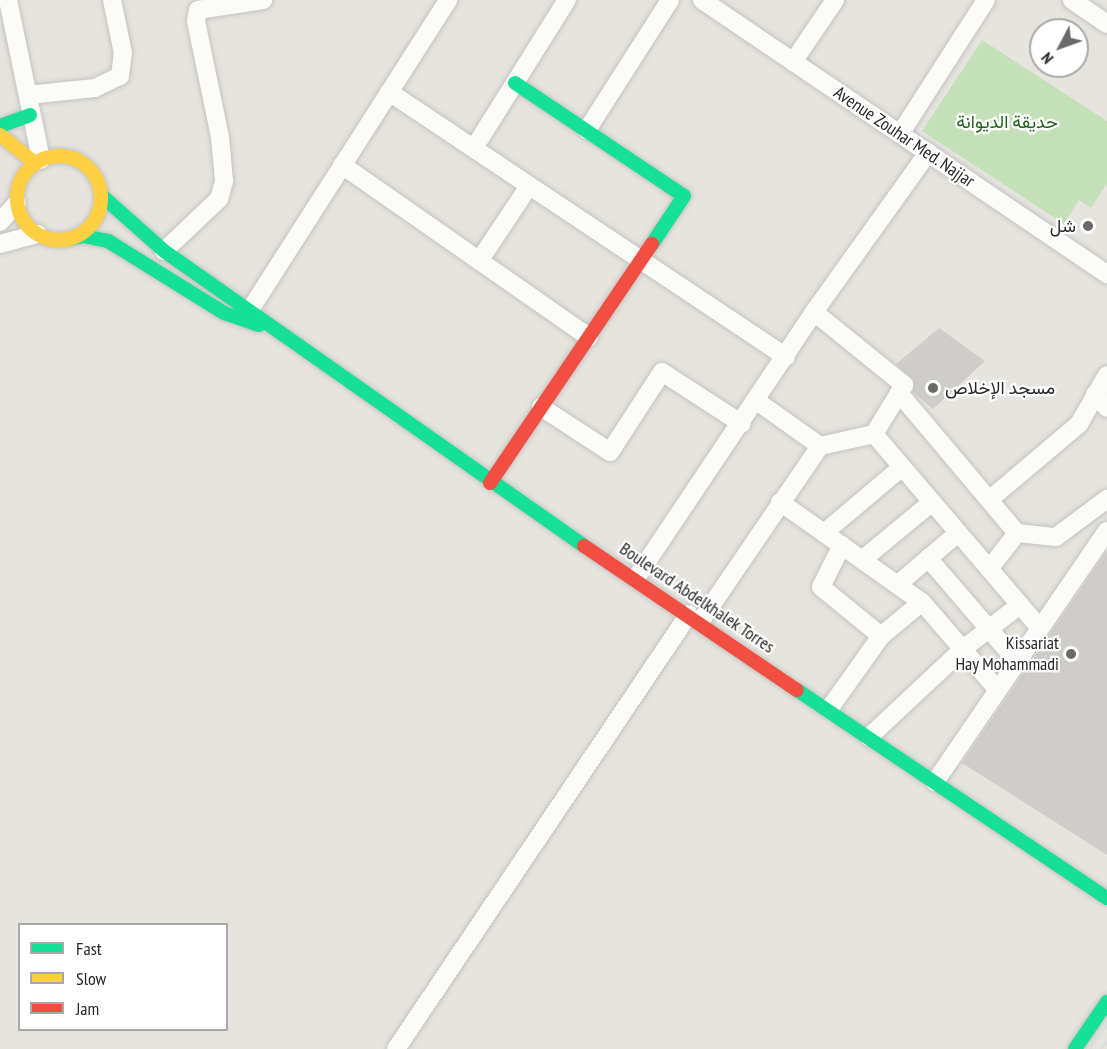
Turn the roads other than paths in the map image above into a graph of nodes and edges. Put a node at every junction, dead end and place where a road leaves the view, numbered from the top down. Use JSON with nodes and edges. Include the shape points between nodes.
{"nodes":[{"id":1,"x":9,"y":0,"type":"edge"},
{"id":2,"x":18,"y":0,"type":"edge"},
{"id":3,"x":112,"y":0,"type":"edge"},
{"id":4,"x":263,"y":0,"type":"edge"},
{"id":5,"x":448,"y":0,"type":"edge"},
{"id":6,"x":567,"y":0,"type":"edge"},
{"id":7,"x":670,"y":0,"type":"edge"},
{"id":8,"x":702,"y":0,"type":"edge"},
{"id":9,"x":836,"y":0,"type":"edge"},
{"id":10,"x":986,"y":0,"type":"edge"},
{"id":11,"x":1072,"y":0,"type":"edge"},
{"id":12,"x":1107,"y":24,"type":"edge"},
{"id":13,"x":794,"y":62,"type":"junction"},
{"id":14,"x":515,"y":82,"type":"junction"},
{"id":15,"x":390,"y":92,"type":"junction"},
{"id":16,"x":37,"y":94,"type":"junction"},
{"id":17,"x":30,"y":115,"type":"junction"},
{"id":18,"x":0,"y":126,"type":"edge"},
{"id":19,"x":587,"y":130,"type":"junction"},
{"id":20,"x":900,"y":134,"type":"junction"},
{"id":21,"x":0,"y":135,"type":"edge"},
{"id":22,"x":474,"y":148,"type":"junction"},
{"id":23,"x":928,"y":153,"type":"junction"},
{"id":24,"x":42,"y":160,"type":"junction"},
{"id":25,"x":342,"y":165,"type":"junction"},
{"id":26,"x":529,"y":186,"type":"junction"},
{"id":27,"x":15,"y":190,"type":"junction"},
{"id":28,"x":101,"y":195,"type":"junction"},
{"id":29,"x":0,"y":222,"type":"edge"},
{"id":30,"x":38,"y":234,"type":"junction"},
{"id":31,"x":66,"y":240,"type":"junction"},
{"id":32,"x":0,"y":244,"type":"edge"},
{"id":33,"x":164,"y":251,"type":"junction"},
{"id":34,"x":479,"y":261,"type":"junction"},
{"id":35,"x":641,"y":261,"type":"junction"},
{"id":36,"x":1107,"y":274,"type":"edge"},
{"id":37,"x":250,"y":310,"type":"junction"},
{"id":38,"x":814,"y":312,"type":"junction"},
{"id":39,"x":267,"y":327,"type":"junction"},
{"id":40,"x":589,"y":338,"type":"junction"},
{"id":41,"x":786,"y":357,"type":"junction"},
{"id":42,"x":1107,"y":375,"type":"edge"},
{"id":43,"x":899,"y":393,"type":"junction"},
{"id":44,"x":1101,"y":401,"type":"edge"},
{"id":45,"x":758,"y":402,"type":"junction"},
{"id":46,"x":542,"y":407,"type":"junction"},
{"id":47,"x":742,"y":424,"type":"junction"},
{"id":48,"x":874,"y":434,"type":"junction"},
{"id":49,"x":820,"y":446,"type":"junction"},
{"id":50,"x":902,"y":467,"type":"junction"},
{"id":51,"x":490,"y":483,"type":"junction"},
{"id":52,"x":1107,"y":499,"type":"edge"},
{"id":53,"x":989,"y":500,"type":"junction"},
{"id":54,"x":780,"y":502,"type":"junction"},
{"id":55,"x":932,"y":502,"type":"junction"},
{"id":56,"x":1107,"y":531,"type":"edge"},
{"id":57,"x":824,"y":533,"type":"junction"},
{"id":58,"x":958,"y":533,"type":"junction"},
{"id":59,"x":1017,"y":533,"type":"junction"},
{"id":60,"x":842,"y":546,"type":"junction"},
{"id":61,"x":928,"y":558,"type":"junction"},
{"id":62,"x":862,"y":560,"type":"junction"},
{"id":63,"x":989,"y":569,"type":"junction"},
{"id":64,"x":636,"y":578,"type":"junction"},
{"id":65,"x":897,"y":585,"type":"junction"},
{"id":66,"x":922,"y":602,"type":"junction"},
{"id":67,"x":1020,"y":604,"type":"junction"},
{"id":68,"x":695,"y":618,"type":"junction"},
{"id":69,"x":1038,"y":626,"type":"junction"},
{"id":70,"x":989,"y":628,"type":"junction"},
{"id":71,"x":882,"y":636,"type":"junction"},
{"id":72,"x":963,"y":649,"type":"junction"},
{"id":73,"x":1016,"y":659,"type":"junction"},
{"id":74,"x":996,"y":688,"type":"junction"},
{"id":75,"x":829,"y":709,"type":"junction"},
{"id":76,"x":868,"y":737,"type":"junction"},
{"id":77,"x":935,"y":782,"type":"junction"},
{"id":78,"x":1107,"y":897,"type":"edge"},
{"id":79,"x":1107,"y":1002,"type":"edge"},
{"id":80,"x":396,"y":1049,"type":"edge"},
{"id":81,"x":1075,"y":1049,"type":"edge"}],
"edges":[{"from":1,"to":17,"type":"street"},
{"from":2,"to":16,"type":"street"},
{"from":3,"to":16,"type":"street","via":[[123,53],[120,76],[95,88]]},
{"from":4,"to":33,"type":"street","via":[[198,10],[196,21],[220,137],[224,181],[219,199]]},
{"from":5,"to":15,"type":"street"},
{"from":6,"to":14,"type":"street"},
{"from":7,"to":19,"type":"street"},
{"from":8,"to":13,"type":"street","name":"Avenue Zouhar Med. Najjar"},
{"from":9,"to":13,"type":"street"},
{"from":10,"to":20,"type":"street"},
{"from":11,"to":12,"type":"street"},
{"from":13,"to":20,"type":"street","name":"Avenue Zouhar Med. Najjar"},
{"from":14,"to":19,"type":"street"},
{"from":14,"to":22,"type":"street"},
{"from":15,"to":22,"type":"street"},
{"from":15,"to":25,"type":"street"},
{"from":16,"to":24,"type":"street"},
{"from":17,"to":18,"type":"street"},
{"from":17,"to":24,"type":"street"},
{"from":19,"to":35,"type":"street","via":[[684,196]]},
{"from":20,"to":23,"type":"street","name":"Avenue Zouhar Med. Najjar"},
{"from":21,"to":24,"type":"street"},
{"from":22,"to":26,"type":"street"},
{"from":23,"to":36,"type":"street","name":"Avenue Zouhar Med. Najjar"},
{"from":23,"to":38,"type":"street"},
{"from":24,"to":27,"type":"street"},
{"from":24,"to":28,"type":"street","via":[[84,164]]},
{"from":25,"to":34,"type":"street"},
{"from":25,"to":37,"type":"street"},
{"from":26,"to":34,"type":"street"},
{"from":26,"to":35,"type":"street"},
{"from":27,"to":29,"type":"street"},
{"from":27,"to":30,"type":"street","via":[[28,226]]},
{"from":28,"to":31,"type":"street","via":[[92,224]]},
{"from":28,"to":33,"type":"street","name":"Boulevard Abdelkhalek Torres"},
{"from":30,"to":31,"type":"street"},
{"from":30,"to":32,"type":"street"},
{"from":31,"to":39,"type":"street","name":"Boulevard Abdelkhalek Torres","via":[[84,236],[108,242],[241,322]]},
{"from":33,"to":37,"type":"street","name":"Boulevard Abdelkhalek Torres"},
{"from":34,"to":40,"type":"street"},
{"from":35,"to":40,"type":"street"},
{"from":35,"to":41,"type":"street"},
{"from":37,"to":39,"type":"street","name":"Boulevard Abdelkhalek Torres"},
{"from":38,"to":41,"type":"street"},
{"from":38,"to":43,"type":"street","via":[[904,385]]},
{"from":39,"to":51,"type":"street","name":"Boulevard Abdelkhalek Torres"},
{"from":40,"to":46,"type":"street"},
{"from":41,"to":45,"type":"street"},
{"from":42,"to":44,"type":"street"},
{"from":43,"to":48,"type":"street"},
{"from":43,"to":53,"type":"street"},
{"from":44,"to":53,"type":"street"},
{"from":45,"to":47,"type":"street"},
{"from":45,"to":49,"type":"street"},
{"from":46,"to":47,"type":"street","via":[[610,452],[662,372]]},
{"from":46,"to":51,"type":"street"},
{"from":47,"to":64,"type":"street"},
{"from":48,"to":49,"type":"street"},
{"from":48,"to":50,"type":"street"},
{"from":49,"to":54,"type":"street"},
{"from":50,"to":55,"type":"street"},
{"from":50,"to":57,"type":"street"},
{"from":51,"to":64,"type":"street","name":"Boulevard Abdelkhalek Torres"},
{"from":52,"to":59,"type":"street","via":[[1056,537]]},
{"from":53,"to":59,"type":"street"},
{"from":54,"to":57,"type":"street"},
{"from":54,"to":68,"type":"street"},
{"from":55,"to":58,"type":"street"},
{"from":55,"to":62,"type":"street"},
{"from":56,"to":69,"type":"street"},
{"from":57,"to":60,"type":"street"},
{"from":58,"to":61,"type":"street"},
{"from":58,"to":63,"type":"street"},
{"from":59,"to":63,"type":"street"},
{"from":60,"to":62,"type":"street"},
{"from":60,"to":71,"type":"street","via":[[820,587]]},
{"from":61,"to":65,"type":"street"},
{"from":61,"to":70,"type":"street"},
{"from":62,"to":65,"type":"street"},
{"from":63,"to":67,"type":"street"},
{"from":64,"to":68,"type":"street","name":"Boulevard Abdelkhalek Torres"},
{"from":65,"to":66,"type":"street"},
{"from":66,"to":71,"type":"street"},
{"from":66,"to":72,"type":"street"},
{"from":67,"to":69,"type":"street"},
{"from":67,"to":70,"type":"street"},
{"from":68,"to":75,"type":"street","name":"Boulevard Abdelkhalek Torres"},
{"from":68,"to":80,"type":"street"},
{"from":69,"to":73,"type":"street"},
{"from":70,"to":72,"type":"street"},
{"from":70,"to":73,"type":"street"},
{"from":71,"to":75,"type":"street"},
{"from":72,"to":74,"type":"street"},
{"from":72,"to":76,"type":"street"},
{"from":73,"to":74,"type":"street"},
{"from":74,"to":77,"type":"street"},
{"from":75,"to":76,"type":"street","name":"Boulevard Abdelkhalek Torres"},
{"from":76,"to":77,"type":"street","name":"Boulevard Abdelkhalek Torres"},
{"from":77,"to":78,"type":"street","name":"Boulevard Abdelkhalek Torres"},
{"from":79,"to":81,"type":"street"}]}
